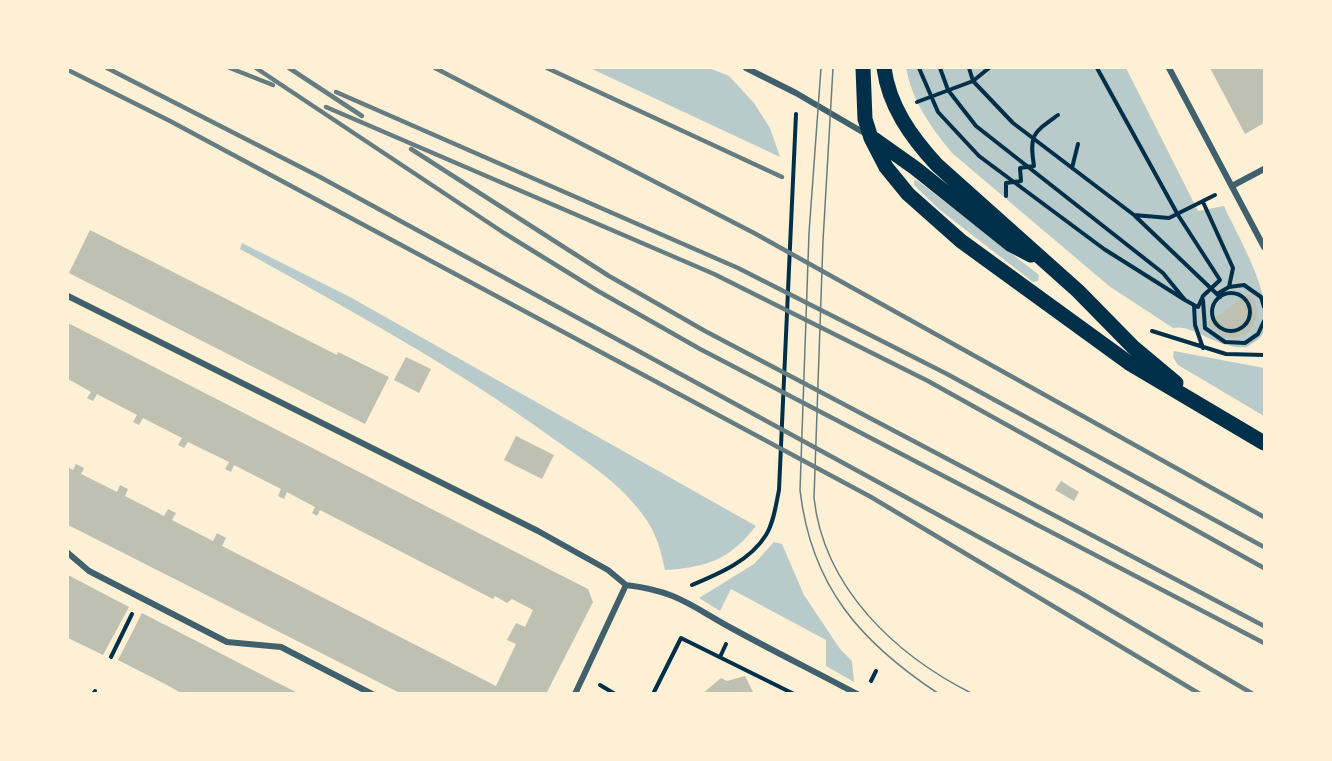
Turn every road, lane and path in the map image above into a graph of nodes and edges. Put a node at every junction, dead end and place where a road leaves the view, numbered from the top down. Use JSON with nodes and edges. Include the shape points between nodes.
{"nodes":[{"id":1,"x":746,"y":68,"type":"edge"},
{"id":2,"x":863,"y":68,"type":"edge"},
{"id":3,"x":884,"y":68,"type":"edge"},
{"id":4,"x":919,"y":68,"type":"edge"},
{"id":5,"x":940,"y":68,"type":"edge"},
{"id":6,"x":969,"y":68,"type":"edge"},
{"id":7,"x":989,"y":68,"type":"edge"},
{"id":8,"x":1097,"y":68,"type":"edge"},
{"id":9,"x":1169,"y":68,"type":"edge"},
{"id":10,"x":973,"y":81,"type":"junction"},
{"id":11,"x":948,"y":90,"type":"junction"},
{"id":12,"x":796,"y":93,"type":"junction"},
{"id":13,"x":929,"y":97,"type":"junction"},
{"id":14,"x":1058,"y":115,"type":"dead end"},
{"id":15,"x":1033,"y":137,"type":"junction"},
{"id":16,"x":871,"y":138,"type":"junction"},
{"id":17,"x":1078,"y":144,"type":"dead end"},
{"id":18,"x":1026,"y":167,"type":"junction"},
{"id":19,"x":1072,"y":168,"type":"junction"},
{"id":20,"x":1264,"y":169,"type":"edge"},
{"id":21,"x":1013,"y":182,"type":"junction"},
{"id":22,"x":1006,"y":183,"type":"dead end"},
{"id":23,"x":1232,"y":186,"type":"junction"},
{"id":24,"x":1203,"y":202,"type":"dead end"},
{"id":25,"x":1195,"y":206,"type":"dead end"},
{"id":26,"x":1134,"y":215,"type":"junction"},
{"id":27,"x":1178,"y":215,"type":"junction"},
{"id":28,"x":1264,"y":247,"type":"edge"},
{"id":29,"x":1050,"y":265,"type":"junction"},
{"id":30,"x":1229,"y":286,"type":"junction"},
{"id":31,"x":1210,"y":288,"type":"junction"},
{"id":32,"x":1219,"y":295,"type":"junction"},
{"id":33,"x":68,"y":296,"type":"edge"},
{"id":34,"x":1203,"y":296,"type":"junction"},
{"id":35,"x":1185,"y":300,"type":"junction"},
{"id":36,"x":1194,"y":305,"type":"junction"},
{"id":37,"x":1264,"y":307,"type":"edge"},
{"id":38,"x":1264,"y":321,"type":"edge"},
{"id":39,"x":1150,"y":330,"type":"dead end"},
{"id":40,"x":1204,"y":349,"type":"junction"},
{"id":41,"x":1264,"y":356,"type":"edge"},
{"id":42,"x":1192,"y":400,"type":"junction"},
{"id":43,"x":1264,"y":443,"type":"edge"},
{"id":44,"x":68,"y":553,"type":"edge"},
{"id":45,"x":626,"y":585,"type":"junction"},
{"id":46,"x":668,"y":593,"type":"junction"},
{"id":47,"x":141,"y":598,"type":"junction"},
{"id":48,"x":723,"y":650,"type":"dead end"},
{"id":49,"x":111,"y":657,"type":"dead end"},
{"id":50,"x":720,"y":657,"type":"junction"},
{"id":51,"x":770,"y":674,"type":"dead end"},
{"id":52,"x":767,"y":680,"type":"junction"},
{"id":53,"x":372,"y":693,"type":"edge"},
{"id":54,"x":575,"y":693,"type":"edge"},
{"id":55,"x":653,"y":693,"type":"edge"},
{"id":56,"x":794,"y":693,"type":"edge"},
{"id":57,"x":857,"y":693,"type":"edge"}],
"edges":[{"from":1,"to":12,"type":"street"},
{"from":2,"to":16,"type":"main road","via":[[865,119]]},
{"from":3,"to":29,"type":"main road","via":[[896,108],[917,144]]},
{"from":4,"to":13,"type":"path"},
{"from":5,"to":11,"type":"path"},
{"from":6,"to":10,"type":"path"},
{"from":7,"to":10,"type":"path"},
{"from":8,"to":27,"type":"path"},
{"from":9,"to":23,"type":"street"},
{"from":10,"to":11,"type":"path"},
{"from":10,"to":15,"type":"path","via":[[1013,123]]},
{"from":11,"to":13,"type":"path"},
{"from":11,"to":18,"type":"path","via":[[976,126]]},
{"from":12,"to":16,"type":"street"},
{"from":12,"to":46,"type":"path","via":[[779,477],[774,513],[766,535],[748,554],[725,570]]},
{"from":13,"to":21,"type":"path","via":[[960,139]]},
{"from":14,"to":15,"type":"path"},
{"from":15,"to":18,"type":"path","via":[[1034,166]]},
{"from":15,"to":19,"type":"path"},
{"from":16,"to":29,"type":"main road","via":[[1010,244]]},
{"from":16,"to":42,"type":"main road","via":[[886,167],[908,194],[961,242],[1129,363]]},
{"from":17,"to":19,"type":"path"},
{"from":18,"to":21,"type":"path","via":[[1020,168],[1021,181]]},
{"from":18,"to":35,"type":"path","via":[[1163,273]]},
{"from":19,"to":26,"type":"path"},
{"from":20,"to":23,"type":"street"},
{"from":21,"to":22,"type":"path"},
{"from":21,"to":35,"type":"path","via":[[1104,249]]},
{"from":23,"to":28,"type":"street"},
{"from":24,"to":30,"type":"path","via":[[1233,268]]},
{"from":25,"to":27,"type":"path"},
{"from":26,"to":27,"type":"path"},
{"from":26,"to":31,"type":"path"},
{"from":27,"to":31,"type":"path","via":[[1220,280]]},
{"from":29,"to":42,"type":"main road"},
{"from":30,"to":32,"type":"path"},
{"from":30,"to":37,"type":"path","via":[[1244,285],[1261,297]]},
{"from":31,"to":32,"type":"path"},
{"from":31,"to":34,"type":"path"},
{"from":32,"to":32,"type":"path","via":[[1240,294],[1248,301],[1249,321],[1242,329],[1222,330],[1214,323],[1211,314]]},
{"from":33,"to":45,"type":"street","via":[[538,531],[608,570]]},
{"from":34,"to":36,"type":"path","via":[[1198,307]]},
{"from":34,"to":38,"type":"path","via":[[1205,328],[1225,342],[1245,343],[1258,334]]},
{"from":35,"to":36,"type":"path"},
{"from":36,"to":40,"type":"path","via":[[1195,325]]},
{"from":39,"to":40,"type":"path"},
{"from":40,"to":41,"type":"path"},
{"from":42,"to":43,"type":"main road"},
{"from":44,"to":47,"type":"street","via":[[88,570]]},
{"from":45,"to":46,"type":"street"},
{"from":45,"to":54,"type":"street"},
{"from":46,"to":57,"type":"street"},
{"from":47,"to":49,"type":"path"},
{"from":47,"to":53,"type":"street","via":[[227,642],[281,647]]},
{"from":48,"to":50,"type":"path"},
{"from":50,"to":52,"type":"path"},
{"from":50,"to":55,"type":"path","via":[[681,638]]},
{"from":51,"to":52,"type":"path"},
{"from":52,"to":56,"type":"path"}]}
